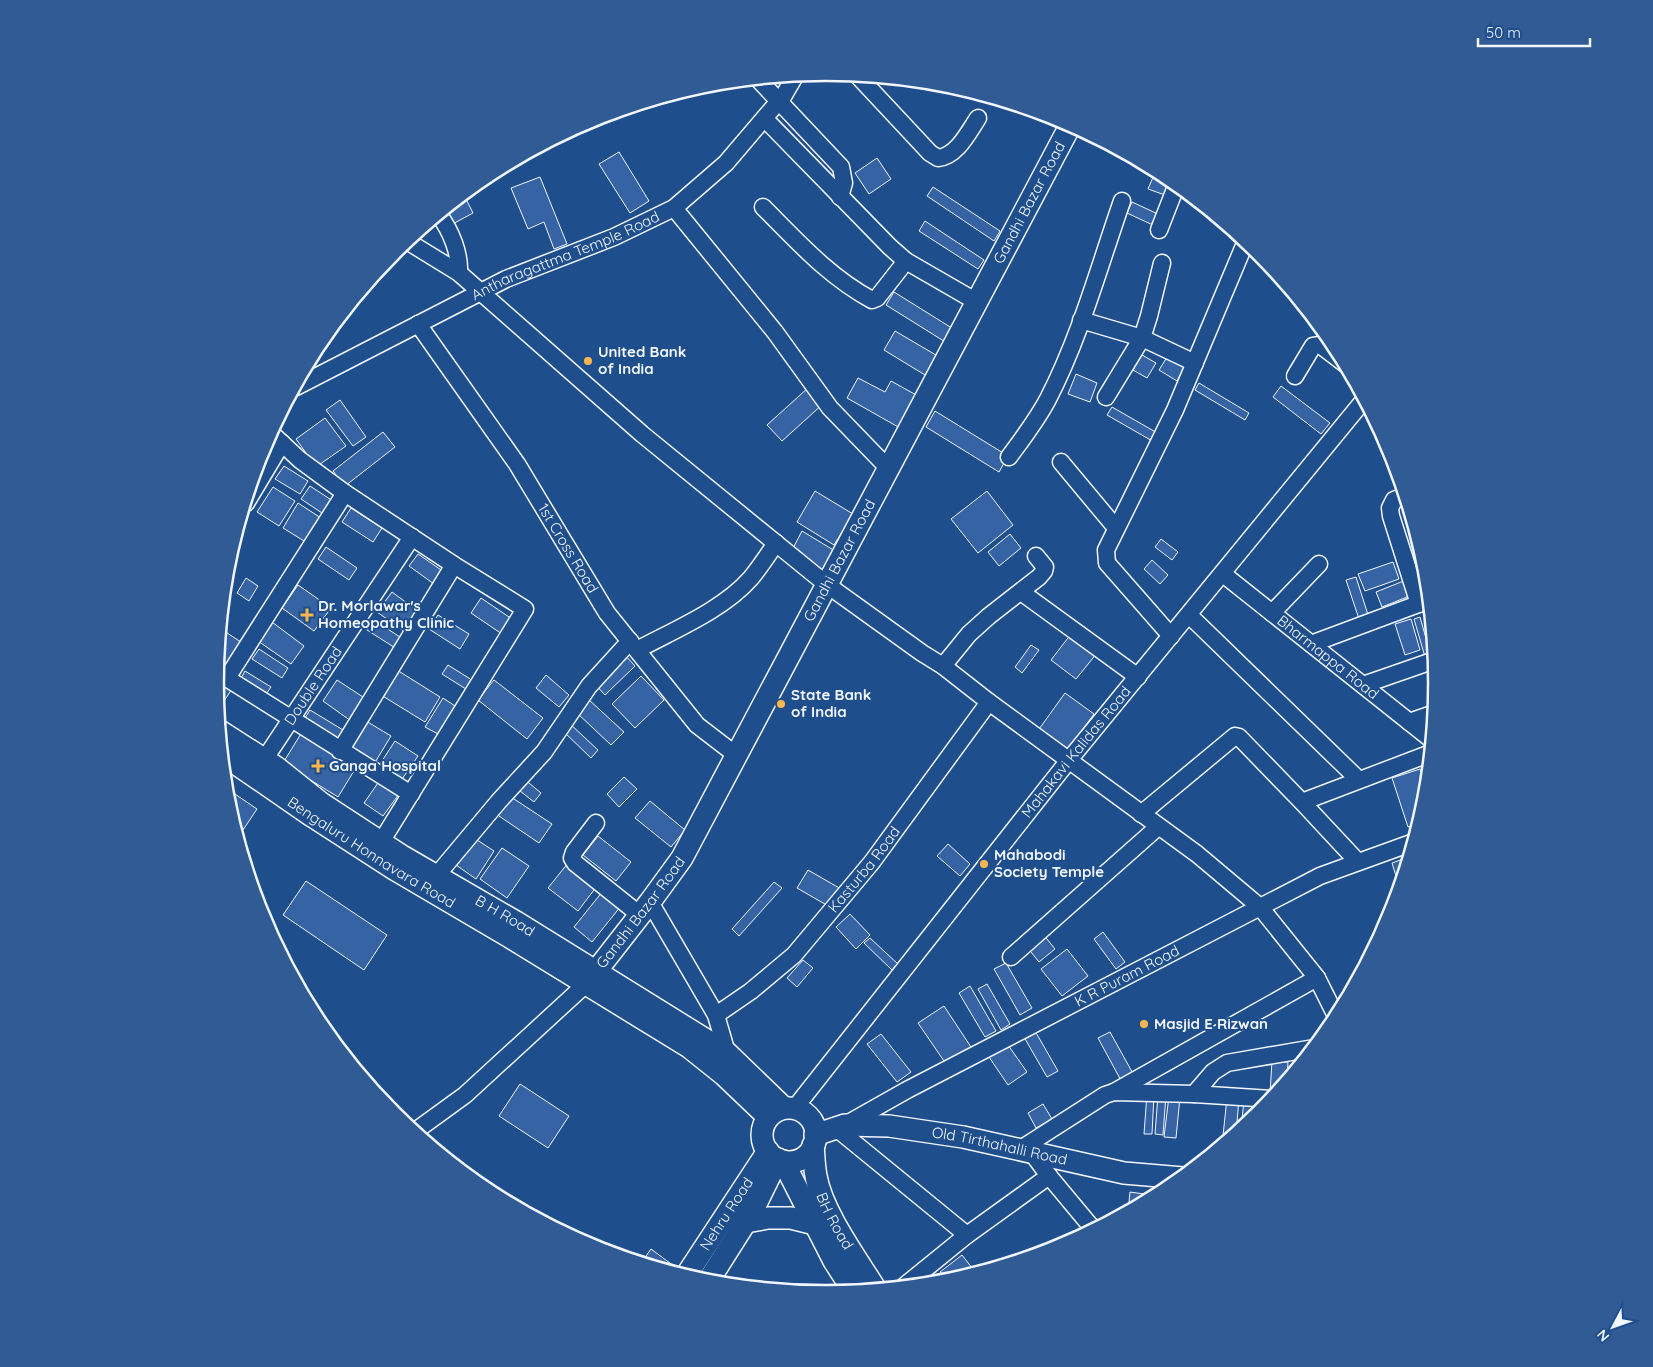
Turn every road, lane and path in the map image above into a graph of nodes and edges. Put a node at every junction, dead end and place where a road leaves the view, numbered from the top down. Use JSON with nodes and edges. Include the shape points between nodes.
{"nodes":[{"id":1,"x":791,"y":83,"type":"edge"},
{"id":2,"x":864,"y":83,"type":"edge"},
{"id":3,"x":764,"y":85,"type":"edge"},
{"id":4,"x":780,"y":100,"type":"junction"},
{"id":5,"x":978,"y":118,"type":"dead end"},
{"id":6,"x":765,"y":119,"type":"junction"},
{"id":7,"x":1067,"y":131,"type":"edge"},
{"id":8,"x":1174,"y":192,"type":"edge"},
{"id":9,"x":840,"y":196,"type":"junction"},
{"id":10,"x":1122,"y":201,"type":"dead end"},
{"id":11,"x":763,"y":207,"type":"dead end"},
{"id":12,"x":674,"y":208,"type":"junction"},
{"id":13,"x":442,"y":221,"type":"edge"},
{"id":14,"x":1159,"y":230,"type":"dead end"},
{"id":15,"x":414,"y":245,"type":"edge"},
{"id":16,"x":1243,"y":249,"type":"edge"},
{"id":17,"x":906,"y":261,"type":"junction"},
{"id":18,"x":1162,"y":262,"type":"dead end"},
{"id":19,"x":459,"y":273,"type":"junction"},
{"id":20,"x":481,"y":291,"type":"junction"},
{"id":21,"x":977,"y":302,"type":"junction"},
{"id":22,"x":1081,"y":320,"type":"junction"},
{"id":23,"x":418,"y":324,"type":"junction"},
{"id":24,"x":1142,"y":338,"type":"junction"},
{"id":25,"x":1329,"y":352,"type":"edge"},
{"id":26,"x":1195,"y":363,"type":"junction"},
{"id":27,"x":1295,"y":376,"type":"dead end"},
{"id":28,"x":306,"y":381,"type":"edge"},
{"id":29,"x":1106,"y":397,"type":"dead end"},
{"id":30,"x":1360,"y":405,"type":"edge"},
{"id":31,"x":276,"y":438,"type":"edge"},
{"id":32,"x":1009,"y":457,"type":"dead end"},
{"id":33,"x":1061,"y":462,"type":"dead end"},
{"id":34,"x":888,"y":468,"type":"junction"},
{"id":35,"x":345,"y":492,"type":"junction"},
{"id":36,"x":1399,"y":498,"type":"edge"},
{"id":37,"x":1116,"y":528,"type":"junction"},
{"id":38,"x":412,"y":537,"type":"junction"},
{"id":39,"x":776,"y":544,"type":"junction"},
{"id":40,"x":1036,"y":556,"type":"dead end"},
{"id":41,"x":1318,"y":564,"type":"dead end"},
{"id":42,"x":454,"y":565,"type":"junction"},
{"id":43,"x":1223,"y":574,"type":"junction"},
{"id":44,"x":826,"y":584,"type":"junction"},
{"id":45,"x":1021,"y":592,"type":"junction"},
{"id":46,"x":1423,"y":599,"type":"edge"},
{"id":47,"x":1424,"y":602,"type":"edge"},
{"id":48,"x":1272,"y":613,"type":"junction"},
{"id":49,"x":1189,"y":615,"type":"junction"},
{"id":50,"x":1171,"y":636,"type":"junction"},
{"id":51,"x":1312,"y":644,"type":"junction"},
{"id":52,"x":633,"y":645,"type":"junction"},
{"id":53,"x":1428,"y":662,"type":"edge"},
{"id":54,"x":943,"y":666,"type":"junction"},
{"id":55,"x":225,"y":671,"type":"edge"},
{"id":56,"x":224,"y":677,"type":"edge"},
{"id":57,"x":1138,"y":677,"type":"junction"},
{"id":58,"x":1363,"y":685,"type":"junction"},
{"id":59,"x":989,"y":702,"type":"junction"},
{"id":60,"x":1427,"y":716,"type":"edge"},
{"id":61,"x":291,"y":720,"type":"junction"},
{"id":62,"x":1409,"y":722,"type":"junction"},
{"id":63,"x":1426,"y":735,"type":"edge"},
{"id":64,"x":227,"y":736,"type":"edge"},
{"id":65,"x":340,"y":751,"type":"junction"},
{"id":66,"x":736,"y":755,"type":"junction"},
{"id":67,"x":1425,"y":755,"type":"edge"},
{"id":68,"x":229,"y":759,"type":"edge"},
{"id":69,"x":264,"y":760,"type":"junction"},
{"id":70,"x":1069,"y":760,"type":"junction"},
{"id":71,"x":1359,"y":780,"type":"junction"},
{"id":72,"x":410,"y":794,"type":"junction"},
{"id":73,"x":1302,"y":802,"type":"junction"},
{"id":74,"x":1141,"y":814,"type":"junction"},
{"id":75,"x":596,"y":823,"type":"dead end"},
{"id":76,"x":1158,"y":827,"type":"junction"},
{"id":77,"x":381,"y":842,"type":"junction"},
{"id":78,"x":1406,"y":845,"type":"edge"},
{"id":79,"x":1358,"y":862,"type":"junction"},
{"id":80,"x":437,"y":875,"type":"junction"},
{"id":81,"x":1260,"y":907,"type":"junction"},
{"id":82,"x":645,"y":909,"type":"junction"},
{"id":83,"x":1011,"y":957,"type":"dead end"},
{"id":84,"x":591,"y":978,"type":"junction"},
{"id":85,"x":1317,"y":978,"type":"junction"},
{"id":86,"x":1333,"y":1009,"type":"edge"},
{"id":87,"x":716,"y":1015,"type":"junction"},
{"id":88,"x":1304,"y":1050,"type":"edge"},
{"id":89,"x":727,"y":1052,"type":"junction"},
{"id":90,"x":1114,"y":1092,"type":"junction"},
{"id":91,"x":1194,"y":1094,"type":"junction"},
{"id":92,"x":1262,"y":1098,"type":"edge"},
{"id":93,"x":782,"y":1111,"type":"junction"},
{"id":94,"x":841,"y":1126,"type":"junction"},
{"id":95,"x":420,"y":1128,"type":"edge"},
{"id":96,"x":814,"y":1140,"type":"junction"},
{"id":97,"x":1026,"y":1152,"type":"junction"},
{"id":98,"x":776,"y":1157,"type":"junction"},
{"id":99,"x":1049,"y":1176,"type":"junction"},
{"id":100,"x":1171,"y":1177,"type":"edge"},
{"id":101,"x":746,"y":1222,"type":"junction"},
{"id":102,"x":815,"y":1224,"type":"junction"},
{"id":103,"x":1090,"y":1225,"type":"edge"},
{"id":104,"x":967,"y":1235,"type":"junction"},
{"id":105,"x":691,"y":1270,"type":"edge"},
{"id":106,"x":712,"y":1275,"type":"edge"},
{"id":107,"x":911,"y":1280,"type":"edge"},
{"id":108,"x":872,"y":1284,"type":"edge"},
{"id":109,"x":849,"y":1285,"type":"edge"}],
"edges":[{"from":1,"to":4,"type":"street","name":"Antharagattma Temple Road"},
{"from":2,"to":5,"type":"street","via":[[938,158],[952,153]]},
{"from":3,"to":4,"type":"street"},
{"from":4,"to":6,"type":"street","name":"Antharagattma Temple Road"},
{"from":4,"to":9,"type":"street","via":[[841,167],[844,182]]},
{"from":6,"to":9,"type":"street"},
{"from":6,"to":12,"type":"street","name":"Antharagattma Temple Road","via":[[726,163]]},
{"from":7,"to":21,"type":"main road","name":"Gandhi Bazar Road"},
{"from":8,"to":14,"type":"street"},
{"from":9,"to":17,"type":"street"},
{"from":10,"to":22,"type":"street"},
{"from":11,"to":17,"type":"street","via":[[820,264],[872,300]]},
{"from":12,"to":20,"type":"street","name":"Antharagattma Temple Road","via":[[614,237]]},
{"from":12,"to":34,"type":"street","via":[[776,332],[830,408]]},
{"from":13,"to":19,"type":"street","via":[[460,261]]},
{"from":15,"to":19,"type":"street"},
{"from":16,"to":26,"type":"street"},
{"from":17,"to":21,"type":"street"},
{"from":18,"to":24,"type":"street"},
{"from":19,"to":20,"type":"street"},
{"from":20,"to":23,"type":"street","name":"Antharagattma Temple Road"},
{"from":20,"to":39,"type":"street","via":[[642,434]]},
{"from":21,"to":34,"type":"main road","name":"Gandhi Bazar Road"},
{"from":22,"to":24,"type":"street"},
{"from":22,"to":32,"type":"street","via":[[1048,399]]},
{"from":23,"to":28,"type":"street","name":"Antharagattma Temple Road"},
{"from":23,"to":52,"type":"street","name":"1st Cross Road","via":[[517,464],[587,582]]},
{"from":24,"to":26,"type":"street"},
{"from":24,"to":29,"type":"street"},
{"from":25,"to":27,"type":"street","via":[[1320,345],[1313,346]]},
{"from":26,"to":37,"type":"street"},
{"from":30,"to":43,"type":"street","name":"Mahakavi Kalidas Road"},
{"from":31,"to":35,"type":"street","via":[[300,460]]},
{"from":33,"to":37,"type":"street"},
{"from":34,"to":44,"type":"main road","name":"Gandhi Bazar Road"},
{"from":35,"to":38,"type":"street"},
{"from":35,"to":55,"type":"street"},
{"from":36,"to":46,"type":"street","via":[[1394,500],[1390,508]]},
{"from":37,"to":50,"type":"street","via":[[1106,550],[1107,563]]},
{"from":38,"to":42,"type":"street"},
{"from":38,"to":61,"type":"street","name":"Double Road"},
{"from":39,"to":44,"type":"street"},
{"from":39,"to":52,"type":"street","via":[[750,578],[725,601],[685,625]]},
{"from":40,"to":45,"type":"street","via":[[1045,567],[1044,571]]},
{"from":41,"to":48,"type":"street"},
{"from":42,"to":65,"type":"street"},
{"from":42,"to":72,"type":"street","via":[[525,609]]},
{"from":43,"to":48,"type":"street","name":"Bharmappa Road"},
{"from":43,"to":49,"type":"street","name":"Mahakavi Kalidas Road"},
{"from":44,"to":54,"type":"street"},
{"from":44,"to":66,"type":"main road","name":"Gandhi Bazar Road"},
{"from":45,"to":54,"type":"street","via":[[970,634]]},
{"from":45,"to":57,"type":"street"},
{"from":47,"to":51,"type":"street"},
{"from":48,"to":51,"type":"street","name":"Bharmappa Road"},
{"from":49,"to":50,"type":"street","name":"Mahakavi Kalidas Road"},
{"from":49,"to":71,"type":"street"},
{"from":50,"to":57,"type":"street","name":"Mahakavi Kalidas Road"},
{"from":51,"to":58,"type":"street","name":"Bharmappa Road"},
{"from":52,"to":66,"type":"street","name":"1st Cross Road","via":[[697,725]]},
{"from":52,"to":80,"type":"street","via":[[590,686],[544,752]]},
{"from":53,"to":58,"type":"street"},
{"from":54,"to":59,"type":"street"},
{"from":56,"to":61,"type":"street"},
{"from":57,"to":70,"type":"street","name":"Mahakavi Kalidas Road"},
{"from":58,"to":62,"type":"street","name":"Bharmappa Road"},
{"from":59,"to":70,"type":"street"},
{"from":59,"to":87,"type":"street","name":"Kasturba Road","via":[[872,862],[794,955]]},
{"from":60,"to":62,"type":"street"},
{"from":61,"to":65,"type":"street"},
{"from":61,"to":69,"type":"street","name":"Double Road"},
{"from":62,"to":63,"type":"street","name":"Bharmappa Road"},
{"from":64,"to":69,"type":"main road","name":"B H Road"},
{"from":65,"to":72,"type":"street"},
{"from":66,"to":82,"type":"main road","name":"Gandhi Bazar Road","via":[[682,858]]},
{"from":67,"to":71,"type":"street"},
{"from":68,"to":84,"type":"main road","name":"Bengaluru Honnavara Road","via":[[394,869]]},
{"from":69,"to":77,"type":"main road","name":"B H Road"},
{"from":70,"to":74,"type":"street"},
{"from":70,"to":93,"type":"street","name":"Mahakavi Kalidas Road"},
{"from":71,"to":73,"type":"street"},
{"from":72,"to":77,"type":"street"},
{"from":73,"to":74,"type":"street","via":[[1237,736]]},
{"from":73,"to":79,"type":"street"},
{"from":74,"to":76,"type":"street"},
{"from":75,"to":82,"type":"street","via":[[574,852],[574,862]]},
{"from":76,"to":81,"type":"street","via":[[1197,854]]},
{"from":76,"to":83,"type":"street"},
{"from":77,"to":80,"type":"main road","name":"B H Road"},
{"from":78,"to":79,"type":"street","name":"K R Puram Road"},
{"from":79,"to":81,"type":"street","name":"K R Puram Road","via":[[1320,876]]},
{"from":80,"to":84,"type":"main road","name":"B H Road"},
{"from":81,"to":85,"type":"street"},
{"from":81,"to":94,"type":"street","name":"K R Puram Road"},
{"from":82,"to":84,"type":"main road","name":"Gandhi Bazar Road"},
{"from":82,"to":87,"type":"street"},
{"from":84,"to":89,"type":"main road","name":"B H Road"},
{"from":84,"to":93,"type":"main road","name":"Bengaluru Honnavara Road","via":[[724,1075]]},
{"from":84,"to":95,"type":"street","via":[[465,1096]]},
{"from":85,"to":86,"type":"street"},
{"from":85,"to":90,"type":"street"},
{"from":87,"to":89,"type":"street"},
{"from":88,"to":91,"type":"street","via":[[1228,1063],[1213,1072]]},
{"from":89,"to":93,"type":"main road","name":"B H Road"},
{"from":90,"to":91,"type":"street"},
{"from":90,"to":97,"type":"street","via":[[1104,1095]]},
{"from":91,"to":92,"type":"street"},
{"from":93,"to":96,"type":"main road","via":[[802,1112],[810,1118],[814,1126]]},
{"from":93,"to":98,"type":"main road","via":[[763,1125],[763,1143]]},
{"from":94,"to":96,"type":"main road","name":"Old Tirthahalli Road"},
{"from":94,"to":97,"type":"main road","name":"Old Tirthahalli Road","via":[[889,1126]]},
{"from":94,"to":104,"type":"street"},
{"from":96,"to":98,"type":"main road","via":[[801,1159],[792,1161]]},
{"from":96,"to":108,"type":"main road","name":"BH Road","via":[[816,1177],[823,1199]]},
{"from":97,"to":99,"type":"street"},
{"from":97,"to":100,"type":"main road","name":"Old Tirthahalli Road","via":[[1124,1173]]},
{"from":98,"to":101,"type":"main road","name":"Nehru Road"},
{"from":98,"to":102,"type":"main road","name":"BH Road"},
{"from":98,"to":105,"type":"main road","name":"Nehru Road"},
{"from":99,"to":103,"type":"street"},
{"from":99,"to":104,"type":"street"},
{"from":101,"to":102,"type":"main road","via":[[791,1218]]},
{"from":101,"to":106,"type":"main road","name":"Nehru Road"},
{"from":102,"to":109,"type":"main road","name":"BH Road"},
{"from":104,"to":107,"type":"street"}]}
